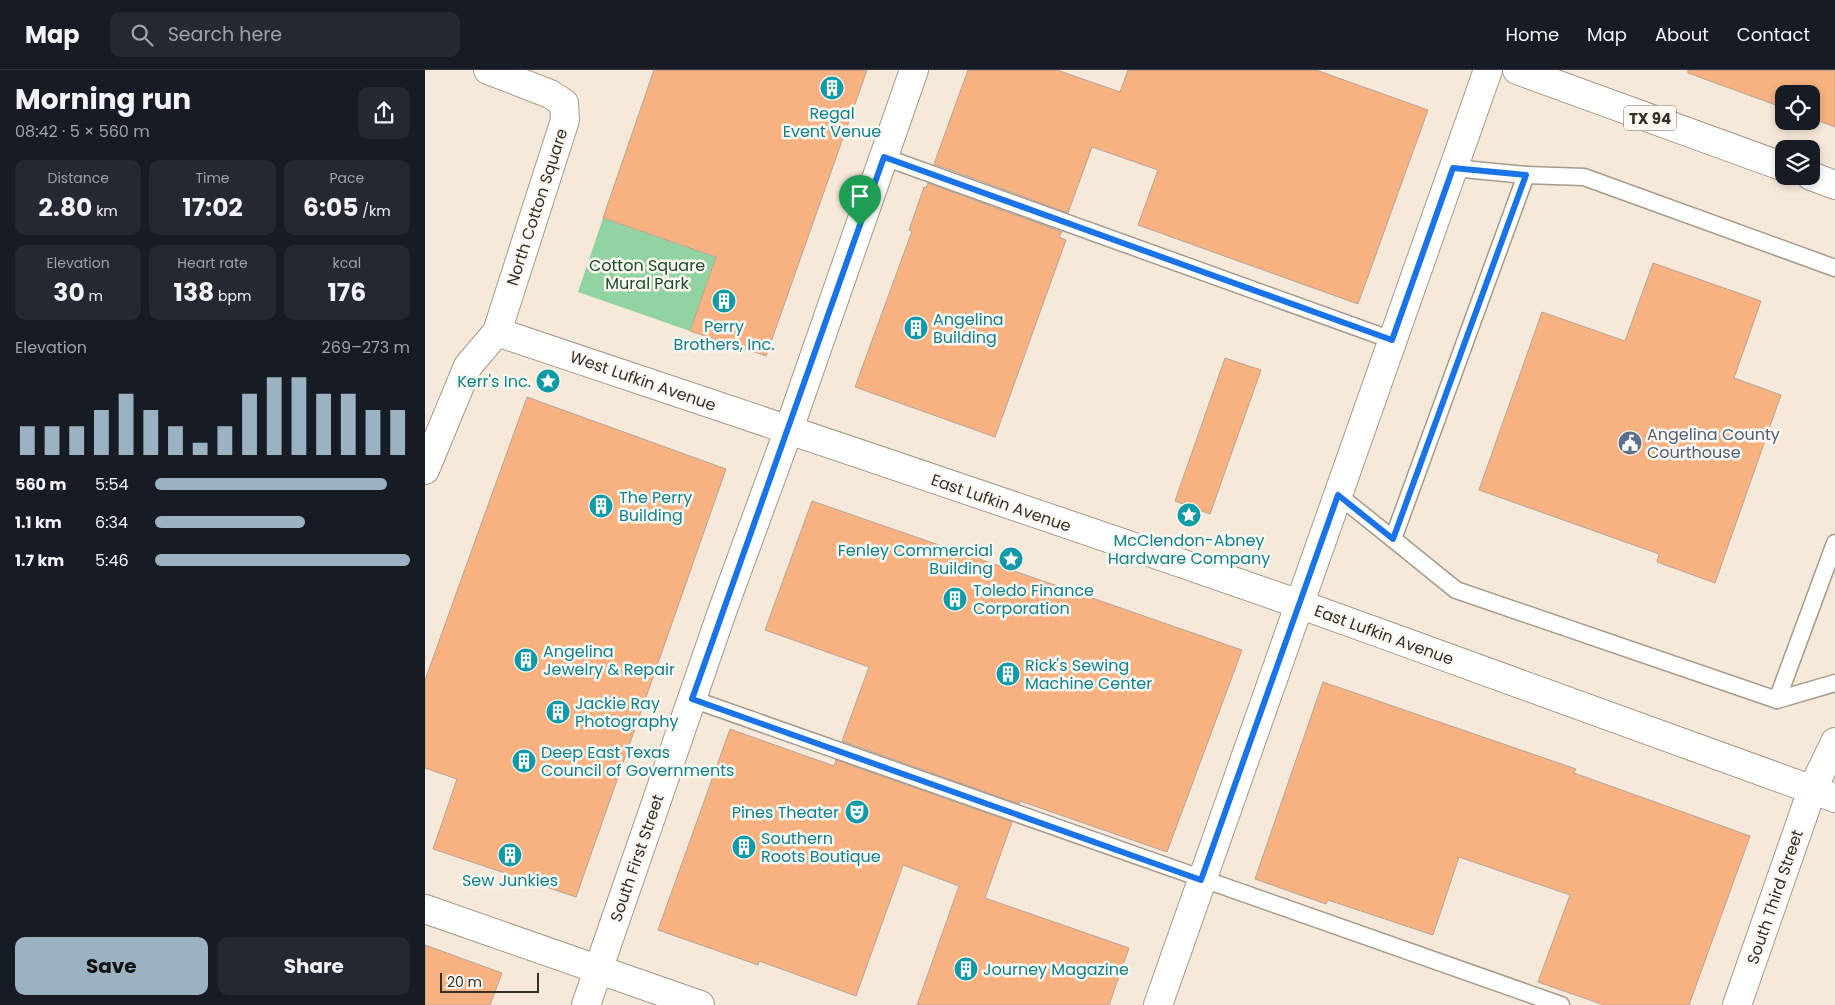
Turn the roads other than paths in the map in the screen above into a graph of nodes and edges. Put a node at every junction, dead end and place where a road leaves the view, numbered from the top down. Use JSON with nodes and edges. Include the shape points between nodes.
{"nodes":[{"id":1,"x":488,"y":70,"type":"edge"},
{"id":2,"x":914,"y":70,"type":"edge"},
{"id":3,"x":1488,"y":70,"type":"edge"},
{"id":4,"x":1517,"y":70,"type":"edge"},
{"id":5,"x":884,"y":157,"type":"junction"},
{"id":6,"x":1775,"y":163,"type":"edge"},
{"id":7,"x":1453,"y":168,"type":"junction"},
{"id":8,"x":1526,"y":175,"type":"junction"},
{"id":9,"x":1820,"y":179,"type":"edge"},
{"id":10,"x":1835,"y":185,"type":"edge"},
{"id":11,"x":1835,"y":268,"type":"edge"},
{"id":12,"x":497,"y":332,"type":"junction"},
{"id":13,"x":1392,"y":340,"type":"junction"},
{"id":14,"x":789,"y":428,"type":"junction"},
{"id":15,"x":425,"y":470,"type":"edge"},
{"id":16,"x":1338,"y":495,"type":"junction"},
{"id":17,"x":1393,"y":539,"type":"junction"},
{"id":18,"x":1835,"y":543,"type":"edge"},
{"id":19,"x":1298,"y":604,"type":"junction"},
{"id":20,"x":1835,"y":684,"type":"edge"},
{"id":21,"x":692,"y":699,"type":"junction"},
{"id":22,"x":1777,"y":700,"type":"junction"},
{"id":23,"x":1835,"y":742,"type":"edge"},
{"id":24,"x":1824,"y":794,"type":"edge"},
{"id":25,"x":1201,"y":880,"type":"junction"},
{"id":26,"x":425,"y":909,"type":"edge"},
{"id":27,"x":599,"y":970,"type":"junction"},
{"id":28,"x":586,"y":1005,"type":"edge"},
{"id":29,"x":700,"y":1005,"type":"edge"},
{"id":30,"x":1158,"y":1005,"type":"edge"},
{"id":31,"x":1561,"y":1005,"type":"edge"},
{"id":32,"x":1737,"y":1005,"type":"edge"}],
"edges":[{"from":1,"to":12,"type":"street","name":"North Cotton Square","via":[[550,94],[564,103],[565,120]]},
{"from":2,"to":5,"type":"street","name":"South First Street"},
{"from":3,"to":7,"type":"street"},
{"from":4,"to":6,"type":"street","number":"TX 94"},
{"from":5,"to":13,"type":"lane"},
{"from":5,"to":14,"type":"street","name":"South First Street"},
{"from":7,"to":8,"type":"lane"},
{"from":7,"to":13,"type":"street"},
{"from":8,"to":11,"type":"lane","via":[[1584,178]]},
{"from":8,"to":17,"type":"lane"},
{"from":9,"to":10,"type":"street"},
{"from":12,"to":14,"type":"street","name":"West Lufkin Avenue","via":[[686,397]]},
{"from":12,"to":15,"type":"street","via":[[468,366]]},
{"from":13,"to":16,"type":"street"},
{"from":14,"to":19,"type":"street","name":"East Lufkin Avenue"},
{"from":14,"to":21,"type":"street","name":"South First Street"},
{"from":16,"to":17,"type":"lane"},
{"from":16,"to":19,"type":"street"},
{"from":17,"to":22,"type":"lane","via":[[1456,590]]},
{"from":18,"to":22,"type":"lane"},
{"from":19,"to":24,"type":"street","name":"East Lufkin Avenue"},
{"from":19,"to":25,"type":"street"},
{"from":20,"to":22,"type":"lane"},
{"from":21,"to":25,"type":"lane"},
{"from":21,"to":27,"type":"street","name":"South First Street"},
{"from":23,"to":24,"type":"street","name":"South Third Street"},
{"from":24,"to":32,"type":"street","name":"South Third Street"},
{"from":25,"to":30,"type":"street"},
{"from":25,"to":31,"type":"lane"},
{"from":26,"to":27,"type":"street"},
{"from":27,"to":28,"type":"street","name":"South First Street"},
{"from":27,"to":29,"type":"street"}]}
